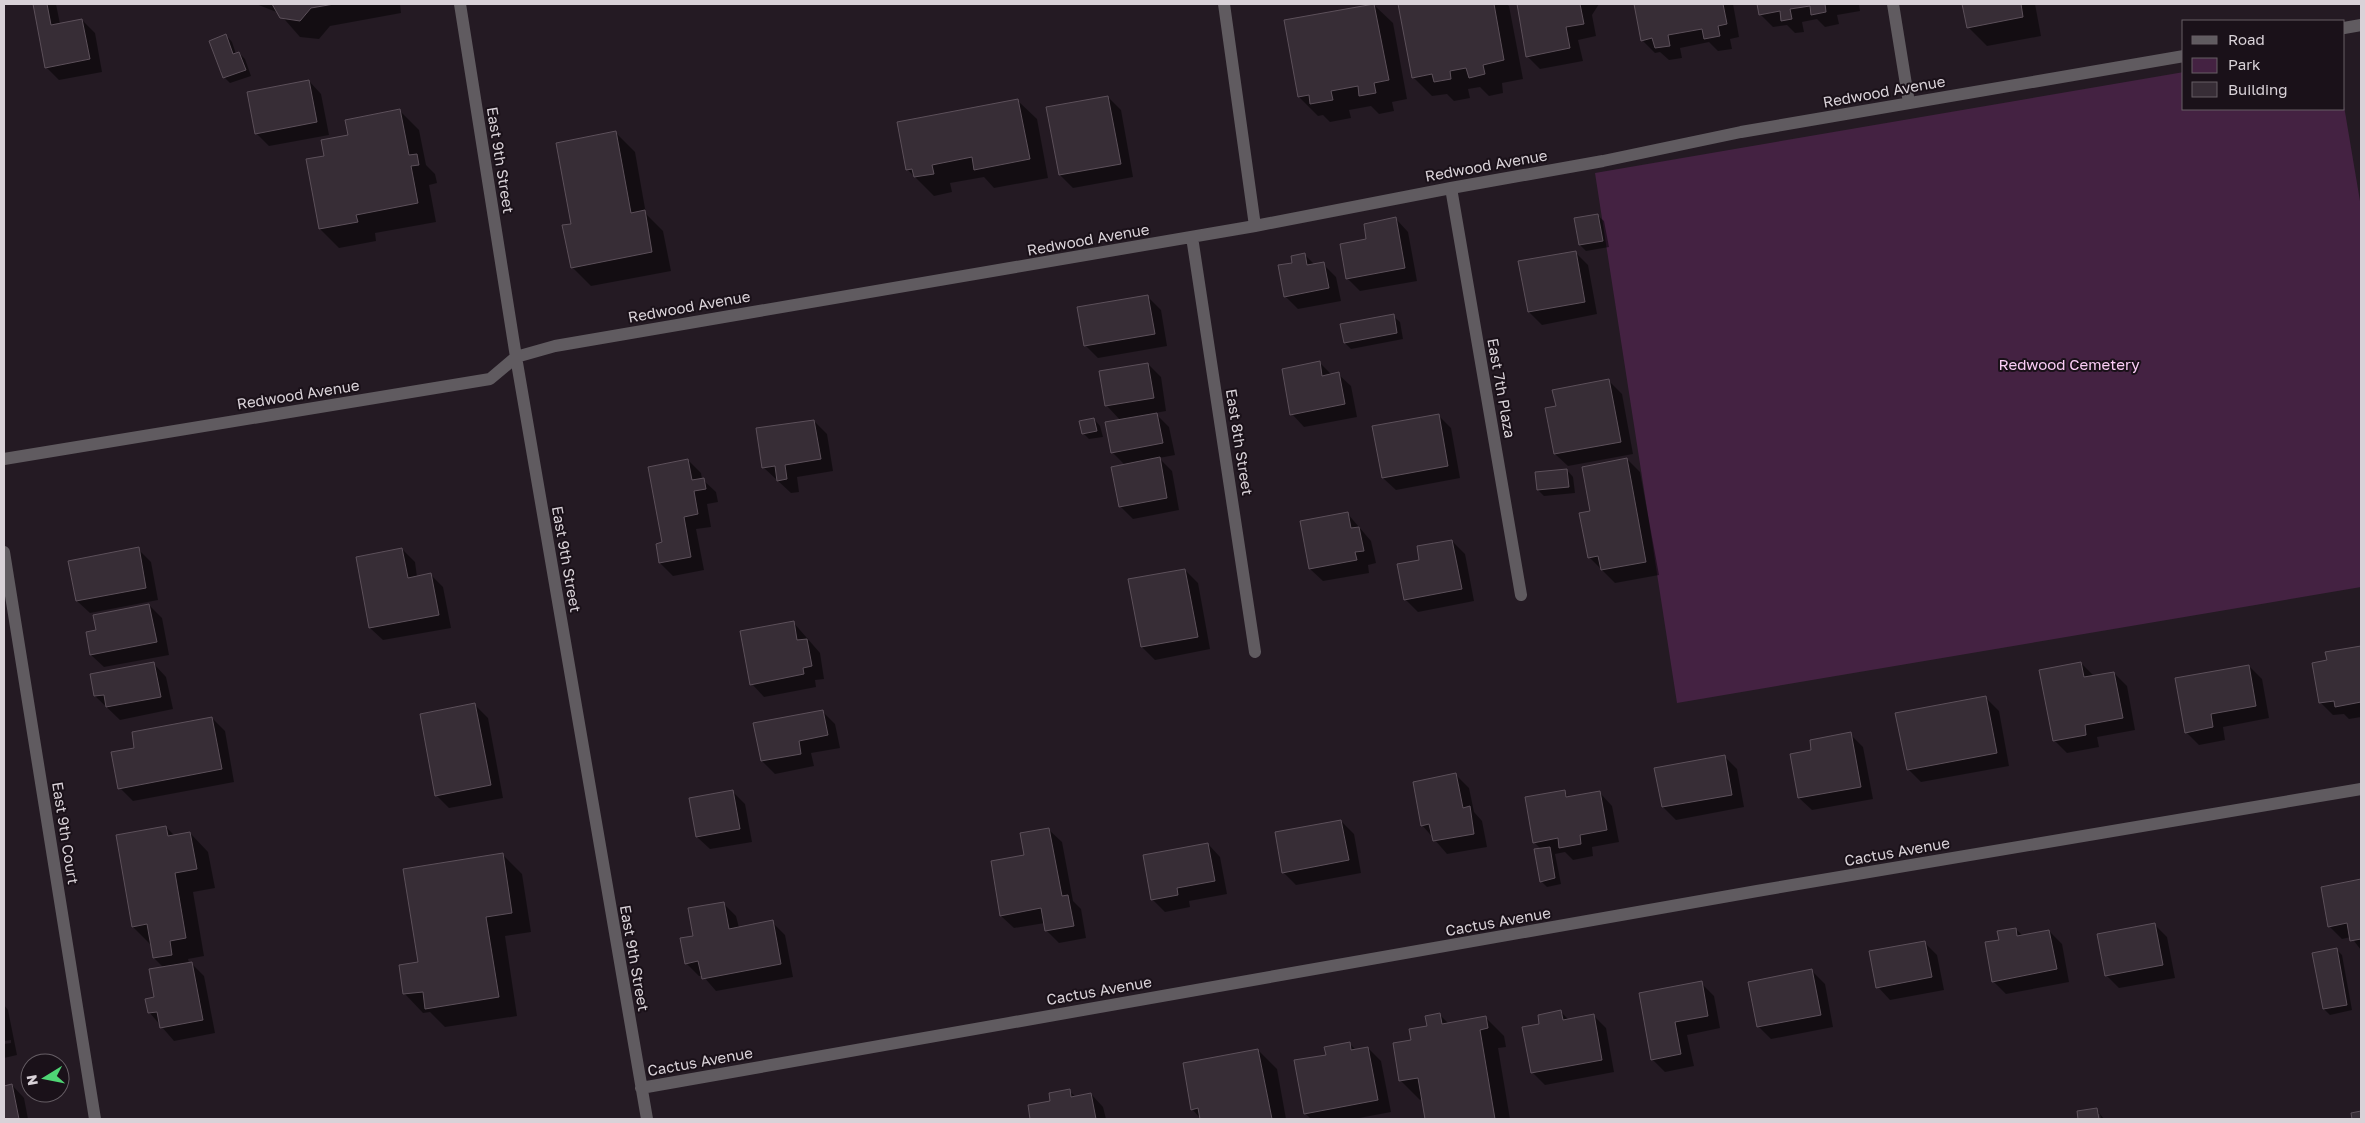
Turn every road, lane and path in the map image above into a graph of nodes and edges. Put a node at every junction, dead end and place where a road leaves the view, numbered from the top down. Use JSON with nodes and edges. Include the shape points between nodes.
{"nodes":[{"id":1,"x":460,"y":4,"type":"edge"},
{"id":2,"x":1224,"y":4,"type":"edge"},
{"id":3,"x":1893,"y":4,"type":"edge"},
{"id":4,"x":2361,"y":26,"type":"edge"},
{"id":5,"x":2345,"y":28,"type":"edge"},
{"id":6,"x":2182,"y":56,"type":"edge"},
{"id":7,"x":1909,"y":103,"type":"junction"},
{"id":8,"x":1451,"y":188,"type":"junction"},
{"id":9,"x":1255,"y":226,"type":"junction"},
{"id":10,"x":1192,"y":238,"type":"junction"},
{"id":11,"x":516,"y":357,"type":"junction"},
{"id":12,"x":4,"y":459,"type":"edge"},
{"id":13,"x":4,"y":552,"type":"edge"},
{"id":14,"x":1521,"y":595,"type":"dead end"},
{"id":15,"x":1254,"y":652,"type":"dead end"},
{"id":16,"x":2361,"y":789,"type":"edge"},
{"id":17,"x":641,"y":1088,"type":"junction"},
{"id":18,"x":95,"y":1119,"type":"edge"},
{"id":19,"x":646,"y":1119,"type":"edge"}],
"edges":[{"from":1,"to":11,"type":"street","name":"East 9th Street"},
{"from":2,"to":9,"type":"street"},
{"from":3,"to":7,"type":"street"},
{"from":4,"to":5,"type":"street"},
{"from":6,"to":7,"type":"street","name":"Redwood Avenue"},
{"from":7,"to":8,"type":"street","name":"Redwood Avenue"},
{"from":8,"to":9,"type":"street","name":"Redwood Avenue"},
{"from":8,"to":14,"type":"street","name":"East 7th Plaza"},
{"from":9,"to":10,"type":"street","name":"Redwood Avenue"},
{"from":10,"to":11,"type":"street","name":"Redwood Avenue","via":[[564,344]]},
{"from":10,"to":15,"type":"street","name":"East 8th Street"},
{"from":11,"to":12,"type":"street","name":"Redwood Avenue","via":[[490,379]]},
{"from":11,"to":17,"type":"street","name":"East 9th Street"},
{"from":13,"to":18,"type":"street","name":"East 9th Court"},
{"from":16,"to":17,"type":"street","name":"Cactus Avenue","via":[[1757,891]]},
{"from":17,"to":19,"type":"street","name":"East 9th Street"}]}
